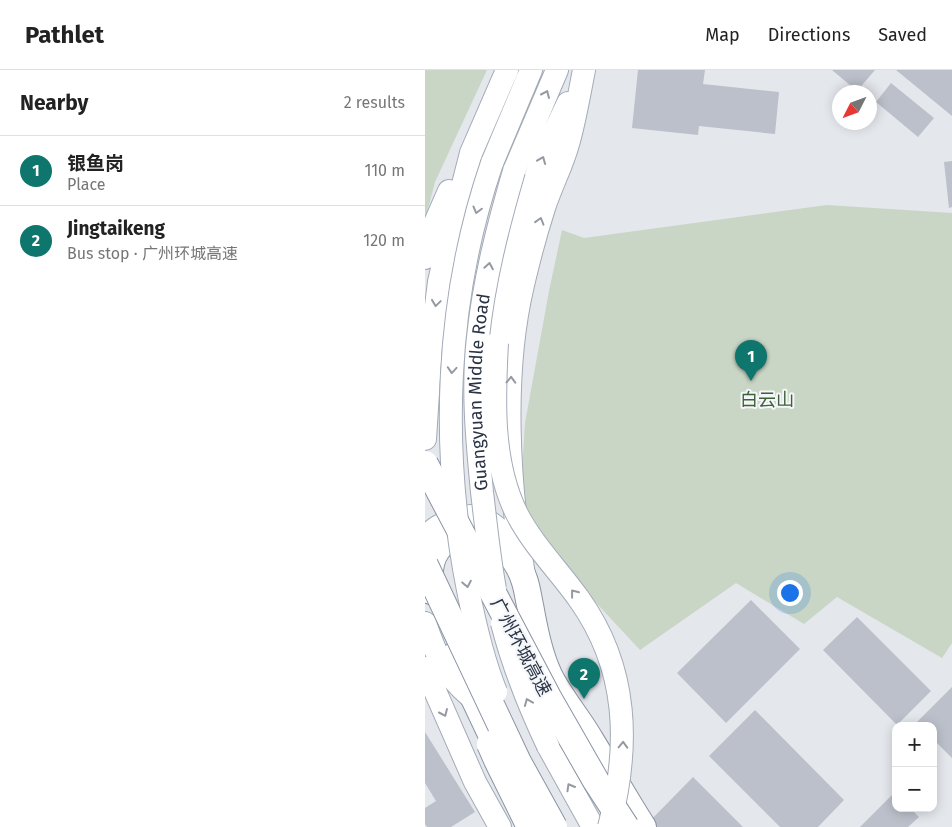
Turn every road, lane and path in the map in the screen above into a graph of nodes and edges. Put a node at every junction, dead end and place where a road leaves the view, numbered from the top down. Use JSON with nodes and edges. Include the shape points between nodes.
{"nodes":[{"id":1,"x":507,"y":70,"type":"edge"},
{"id":2,"x":531,"y":70,"type":"edge"},
{"id":3,"x":557,"y":70,"type":"edge"},
{"id":4,"x":584,"y":70,"type":"edge"},
{"id":5,"x":471,"y":153,"type":"junction"},
{"id":6,"x":425,"y":258,"type":"edge"},
{"id":7,"x":427,"y":392,"type":"junction"},
{"id":8,"x":510,"y":429,"type":"junction"},
{"id":9,"x":425,"y":439,"type":"edge"},
{"id":10,"x":425,"y":464,"type":"edge"},
{"id":11,"x":425,"y":538,"type":"edge"},
{"id":12,"x":425,"y":565,"type":"edge"},
{"id":13,"x":524,"y":578,"type":"junction"},
{"id":14,"x":436,"y":619,"type":"edge"},
{"id":15,"x":425,"y":668,"type":"edge"},
{"id":16,"x":549,"y":675,"type":"junction"},
{"id":17,"x":473,"y":698,"type":"junction"},
{"id":18,"x":532,"y":822,"type":"edge"},
{"id":19,"x":500,"y":827,"type":"edge"},
{"id":20,"x":553,"y":827,"type":"edge"},
{"id":21,"x":563,"y":827,"type":"edge"},
{"id":22,"x":593,"y":827,"type":"edge"},
{"id":23,"x":609,"y":827,"type":"edge"},
{"id":24,"x":625,"y":827,"type":"edge"},
{"id":25,"x":630,"y":827,"type":"edge"},
{"id":26,"x":643,"y":827,"type":"edge"}],
"edges":[{"from":1,"to":5,"type":"main road"},
{"from":2,"to":21,"type":"main road","name":"Guangyuan Middle Road","one_way":true,"bridge":true,"via":[[492,163],[475,217],[460,291],[452,372],[453,486],[463,567],[482,650],[525,759]]},
{"from":22,"to":3,"type":"main road","name":"Guangyuan Middle Road","one_way":true,"bridge":true,"via":[[547,746],[509,652],[486,533],[475,411],[477,346],[491,254],[514,171]]},
{"from":8,"to":4,"type":"main road","one_way":true,"via":[[512,365],[521,292],[544,207],[568,145]]},
{"from":23,"to":4,"type":"main road","one_way":true,"bridge":true,"via":[[617,799],[623,752],[618,688],[593,622],[517,513],[500,457],[495,402],[497,342],[503,296],[521,217],[551,139]]},
{"from":5,"to":6,"type":"main road","via":[[444,200]]},
{"from":5,"to":7,"type":"main road","one_way":true,"via":[[439,282]]},
{"from":7,"to":8,"type":"main road","via":[[433,454],[449,474],[470,477],[494,466],[505,451]]},
{"from":7,"to":9,"type":"main road"},
{"from":8,"to":13,"type":"main road","via":[[516,526]]},
{"from":10,"to":24,"type":"highway","name":"广州环城高速","bridge":true,"via":[[531,666]]},
{"from":11,"to":13,"type":"main road","via":[[447,522],[476,516],[490,522],[511,543]]},
{"from":12,"to":14,"type":"highway","bridge":true},
{"from":13,"to":16,"type":"highway"},
{"from":13,"to":17,"type":"highway","via":[[513,558],[491,537],[467,533],[453,536],[435,552],[429,582],[449,645]]},
{"from":14,"to":17,"type":"main road","via":[[443,668]]},
{"from":14,"to":18,"type":"highway","bridge":true,"via":[[497,760]]},
{"from":14,"to":20,"type":"highway","bridge":true},
{"from":15,"to":19,"type":"main road","one_way":true,"via":[[475,782]]},
{"from":16,"to":25,"type":"main road","via":[[579,743]]},
{"from":16,"to":26,"type":"highway"},
{"from":17,"to":18,"type":"highway"}]}
